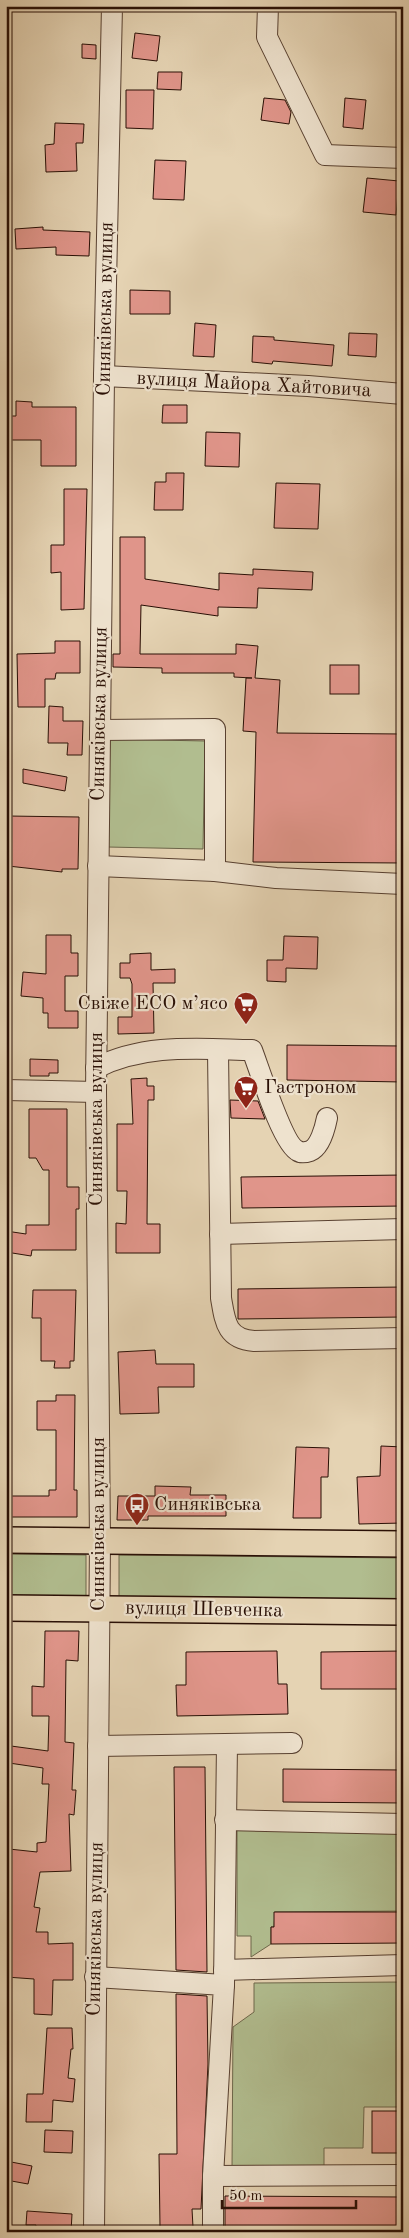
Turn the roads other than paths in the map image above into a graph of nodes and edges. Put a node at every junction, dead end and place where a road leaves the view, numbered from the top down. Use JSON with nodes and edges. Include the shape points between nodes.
{"nodes":[{"id":1,"x":112,"y":6,"type":"edge"},
{"id":2,"x":268,"y":6,"type":"edge"},
{"id":3,"x":403,"y":158,"type":"edge"},
{"id":4,"x":104,"y":376,"type":"junction"},
{"id":5,"x":403,"y":394,"type":"edge"},
{"id":6,"x":100,"y":730,"type":"junction"},
{"id":7,"x":98,"y":866,"type":"junction"},
{"id":8,"x":214,"y":871,"type":"junction"},
{"id":9,"x":403,"y":884,"type":"edge"},
{"id":10,"x":218,"y":1050,"type":"junction"},
{"id":11,"x":96,"y":1068,"type":"junction"},
{"id":12,"x":6,"y":1090,"type":"edge"},
{"id":13,"x":96,"y":1092,"type":"junction"},
{"id":14,"x":328,"y":1118,"type":"dead end"},
{"id":15,"x":403,"y":1230,"type":"edge"},
{"id":16,"x":220,"y":1234,"type":"junction"},
{"id":17,"x":403,"y":1338,"type":"edge"},
{"id":18,"x":6,"y":1540,"type":"edge"},
{"id":19,"x":100,"y":1542,"type":"junction"},
{"id":20,"x":403,"y":1544,"type":"edge"},
{"id":21,"x":6,"y":1608,"type":"edge"},
{"id":22,"x":99,"y":1609,"type":"junction"},
{"id":23,"x":403,"y":1612,"type":"edge"},
{"id":24,"x":292,"y":1743,"type":"dead end"},
{"id":25,"x":227,"y":1744,"type":"junction"},
{"id":26,"x":98,"y":1746,"type":"junction"},
{"id":27,"x":225,"y":1820,"type":"junction"},
{"id":28,"x":403,"y":1824,"type":"edge"},
{"id":29,"x":403,"y":1965,"type":"edge"},
{"id":30,"x":95,"y":1977,"type":"junction"},
{"id":31,"x":224,"y":1977,"type":"junction"},
{"id":32,"x":403,"y":2175,"type":"edge"},
{"id":33,"x":212,"y":2176,"type":"junction"},
{"id":34,"x":94,"y":2232,"type":"edge"},
{"id":35,"x":213,"y":2232,"type":"edge"}],
"edges":[{"from":1,"to":4,"type":"street","name":"Синяківська вулиця"},
{"from":2,"to":3,"type":"street","via":[[267,37],[325,155]]},
{"from":4,"to":5,"type":"street","name":"вулиця Майора Хайтовича"},
{"from":4,"to":6,"type":"street","name":"Синяківська вулиця"},
{"from":6,"to":7,"type":"street","name":"Синяківська вулиця"},
{"from":6,"to":8,"type":"street","via":[[215,729]]},
{"from":7,"to":8,"type":"street"},
{"from":7,"to":11,"type":"street","name":"Синяківська вулиця"},
{"from":8,"to":9,"type":"street","via":[[276,878]]},
{"from":10,"to":11,"type":"street","via":[[158,1049],[115,1058]]},
{"from":10,"to":14,"type":"street","via":[[252,1050],[282,1128],[299,1152],[314,1149],[325,1131]]},
{"from":10,"to":16,"type":"street"},
{"from":11,"to":13,"type":"street","name":"Синяківська вулиця"},
{"from":12,"to":13,"type":"street"},
{"from":13,"to":19,"type":"street","name":"Синяківська вулиця"},
{"from":15,"to":16,"type":"street"},
{"from":16,"to":17,"type":"street","via":[[221,1298],[225,1320],[236,1337],[254,1341]]},
{"from":18,"to":19,"type":"main road"},
{"from":19,"to":20,"type":"main road"},
{"from":19,"to":22,"type":"street","name":"Синяківська вулиця"},
{"from":21,"to":22,"type":"main road","name":"вулиця Шевченка"},
{"from":22,"to":23,"type":"main road","name":"вулиця Шевченка"},
{"from":22,"to":26,"type":"street","name":"Синяківська вулиця"},
{"from":24,"to":25,"type":"street"},
{"from":25,"to":26,"type":"street"},
{"from":25,"to":27,"type":"street"},
{"from":26,"to":30,"type":"street","name":"Синяківська вулиця"},
{"from":27,"to":28,"type":"street"},
{"from":27,"to":31,"type":"street"},
{"from":29,"to":31,"type":"street"},
{"from":30,"to":31,"type":"street"},
{"from":30,"to":34,"type":"street","name":"Синяківська вулиця"},
{"from":31,"to":33,"type":"street"},
{"from":32,"to":33,"type":"street"},
{"from":33,"to":35,"type":"street"}]}
